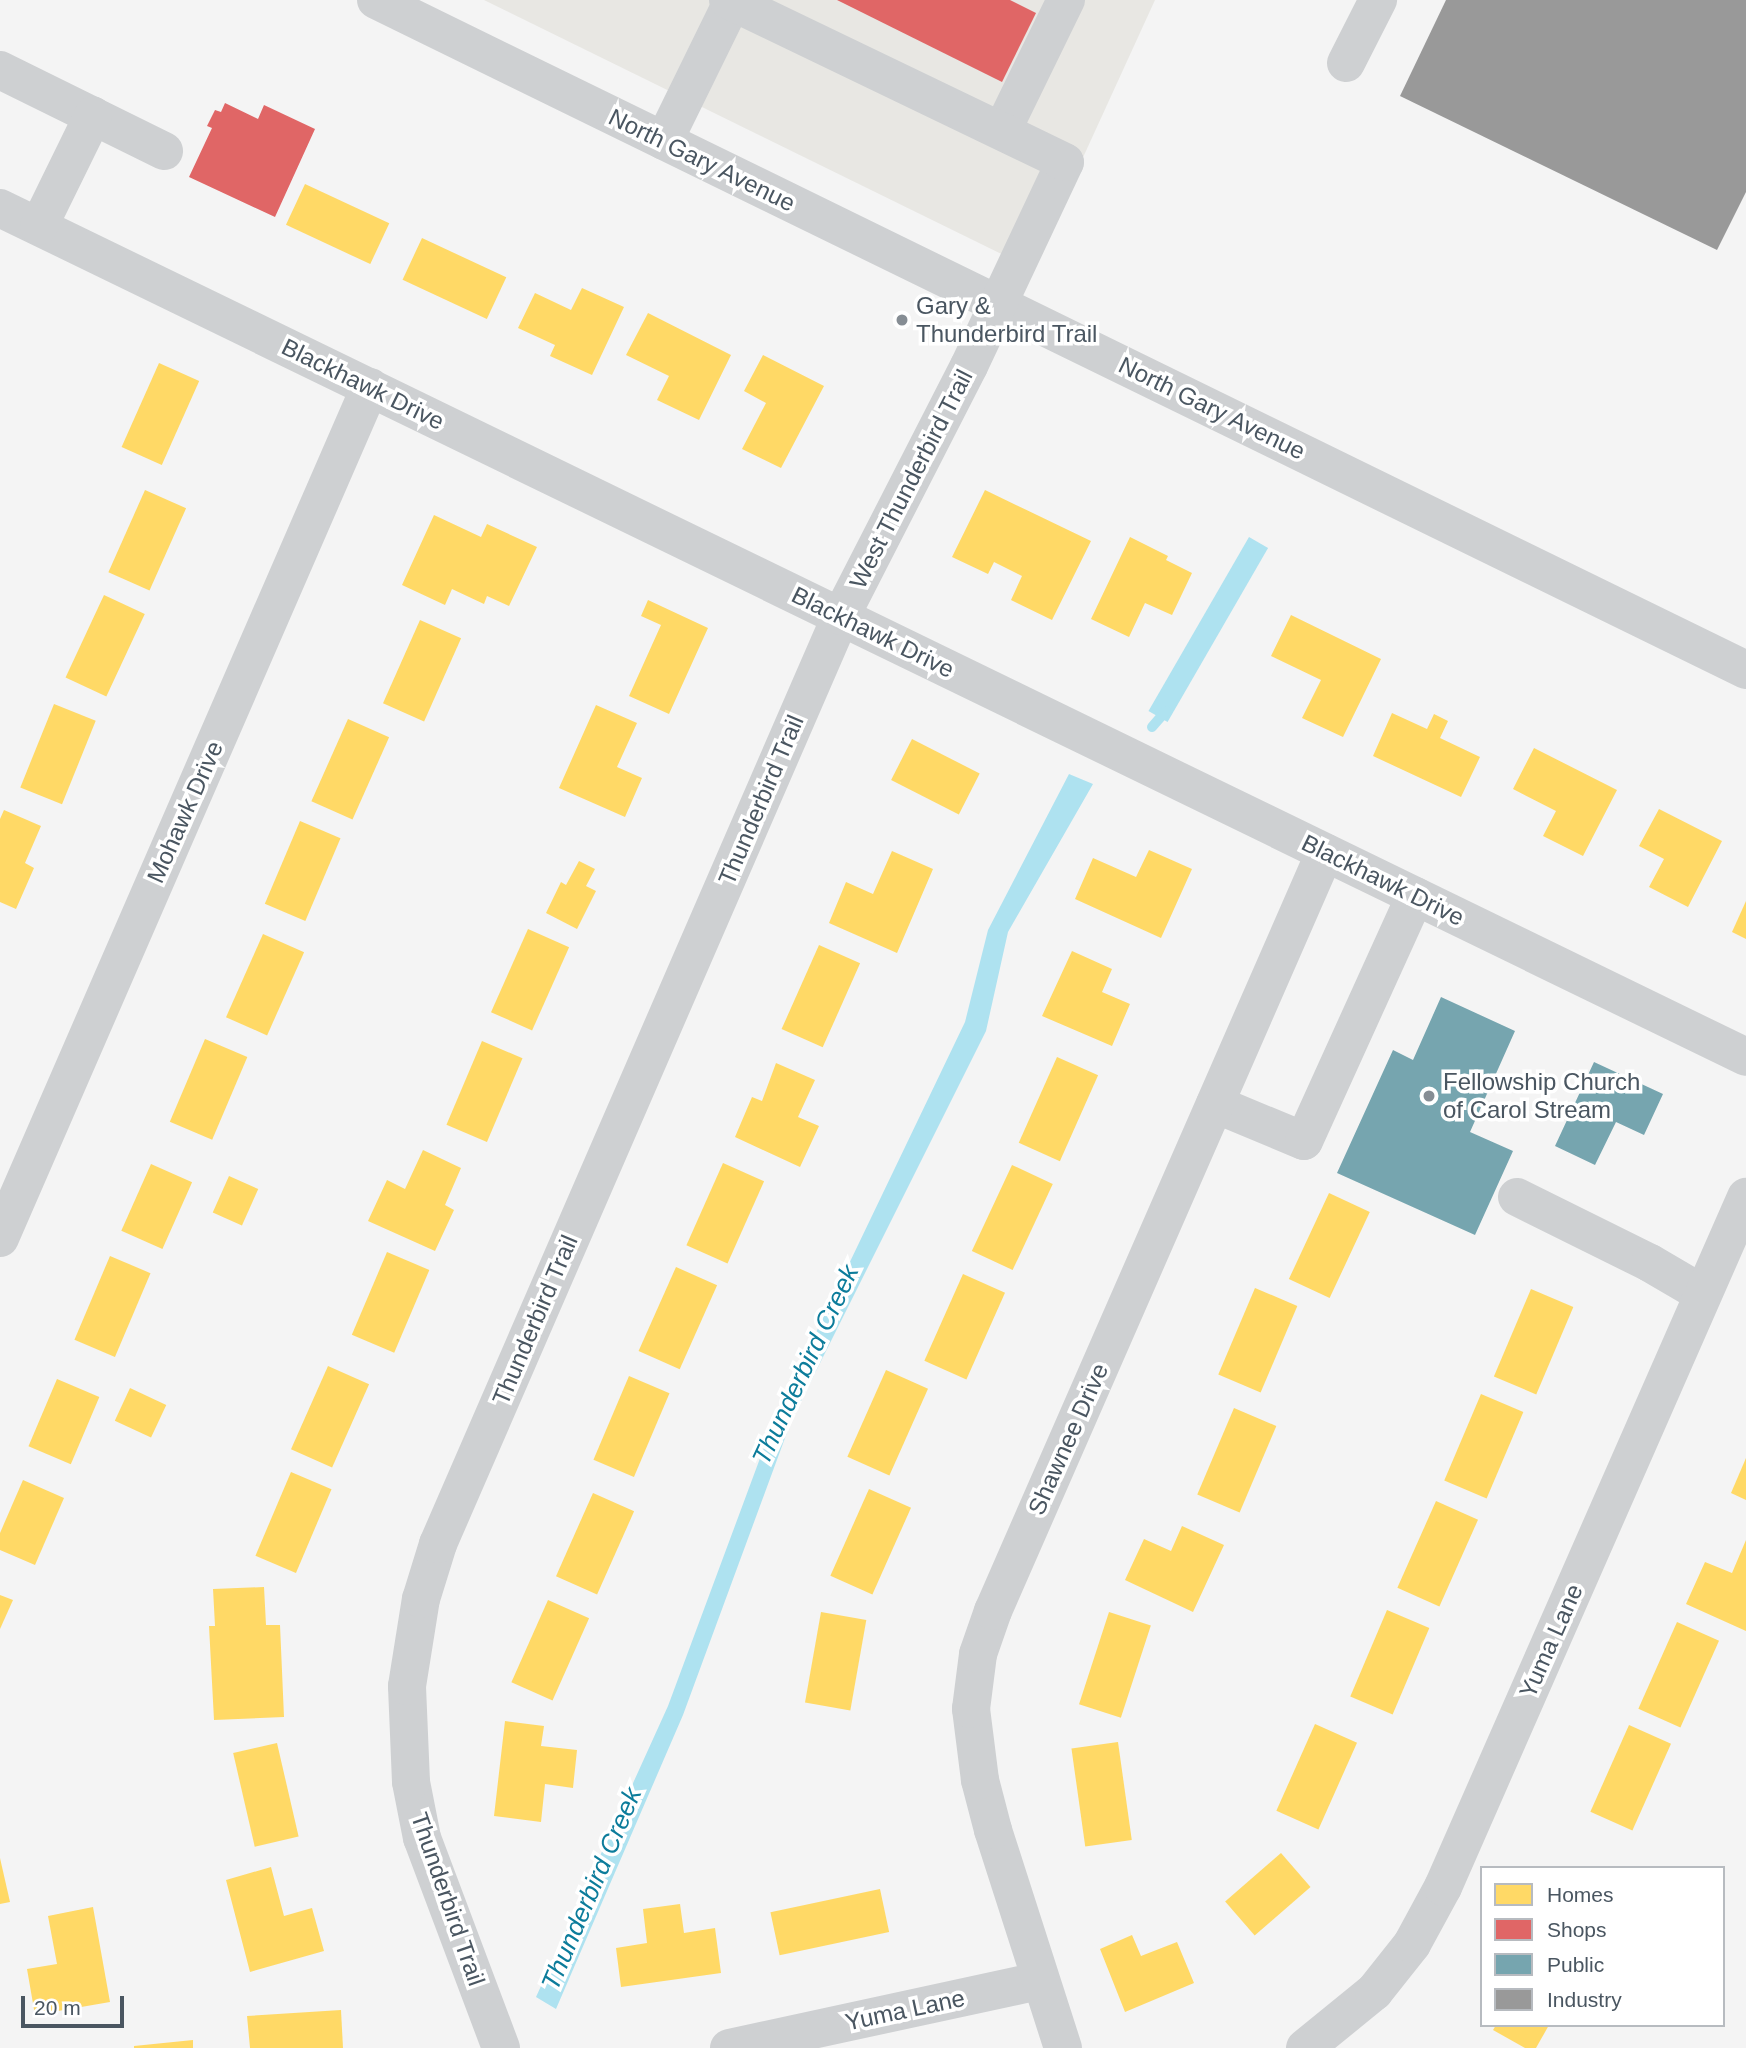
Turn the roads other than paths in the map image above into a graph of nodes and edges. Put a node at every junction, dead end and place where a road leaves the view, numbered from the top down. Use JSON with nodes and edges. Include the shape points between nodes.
{"nodes":[{"id":1,"x":376,"y":0,"type":"edge"},
{"id":2,"x":1066,"y":0,"type":"edge"},
{"id":3,"x":1378,"y":0,"type":"edge"},
{"id":4,"x":742,"y":3,"type":"edge"},
{"id":5,"x":794,"y":14,"type":"edge"},
{"id":6,"x":1346,"y":63,"type":"dead end"},
{"id":7,"x":0,"y":70,"type":"edge"},
{"id":8,"x":93,"y":116,"type":"junction"},
{"id":9,"x":1002,"y":131,"type":"junction"},
{"id":10,"x":664,"y":141,"type":"junction"},
{"id":11,"x":164,"y":151,"type":"dead end"},
{"id":12,"x":0,"y":208,"type":"edge"},
{"id":13,"x":39,"y":226,"type":"junction"},
{"id":14,"x":999,"y":304,"type":"junction"},
{"id":15,"x":370,"y":387,"type":"junction"},
{"id":16,"x":841,"y":616,"type":"junction"},
{"id":17,"x":1746,"y":670,"type":"edge"},
{"id":18,"x":1325,"y":852,"type":"junction"},
{"id":19,"x":1415,"y":896,"type":"junction"},
{"id":20,"x":1746,"y":1057,"type":"edge"},
{"id":21,"x":1215,"y":1104,"type":"junction"},
{"id":22,"x":1517,"y":1197,"type":"dead end"},
{"id":23,"x":1746,"y":1197,"type":"edge"},
{"id":24,"x":0,"y":1237,"type":"edge"},
{"id":25,"x":1703,"y":1294,"type":"junction"},
{"id":26,"x":1040,"y":1981,"type":"junction"},
{"id":27,"x":501,"y":2048,"type":"edge"},
{"id":28,"x":729,"y":2048,"type":"edge"},
{"id":29,"x":1063,"y":2048,"type":"edge"},
{"id":30,"x":1305,"y":2048,"type":"edge"}],
"edges":[{"from":1,"to":10,"type":"street","name":"North Gary Avenue"},
{"from":2,"to":9,"type":"street"},
{"from":3,"to":6,"type":"street"},
{"from":4,"to":5,"type":"street"},
{"from":4,"to":10,"type":"street"},
{"from":5,"to":9,"type":"street"},
{"from":7,"to":8,"type":"street"},
{"from":8,"to":11,"type":"street"},
{"from":8,"to":13,"type":"street"},
{"from":9,"to":14,"type":"street","name":"West Thunderbird Trail","via":[[1066,162]]},
{"from":10,"to":14,"type":"street","name":"North Gary Avenue"},
{"from":12,"to":13,"type":"street","name":"Blackhawk Drive"},
{"from":13,"to":15,"type":"street","name":"Blackhawk Drive"},
{"from":14,"to":16,"type":"street","name":"West Thunderbird Trail"},
{"from":14,"to":17,"type":"street","name":"North Gary Avenue"},
{"from":15,"to":16,"type":"street","name":"Blackhawk Drive"},
{"from":15,"to":24,"type":"street","name":"Mohawk Drive"},
{"from":16,"to":18,"type":"street","name":"Blackhawk Drive"},
{"from":16,"to":27,"type":"street","name":"Thunderbird Trail","via":[[438,1544],[421,1599],[407,1686],[411,1782],[422,1838]]},
{"from":18,"to":19,"type":"street","name":"Blackhawk Drive"},
{"from":18,"to":21,"type":"street","name":"Shawnee Drive"},
{"from":19,"to":20,"type":"street","name":"Blackhawk Drive"},
{"from":19,"to":21,"type":"street","via":[[1304,1141]]},
{"from":21,"to":26,"type":"street","name":"Shawnee Drive","via":[[978,1654],[971,1709],[980,1780]]},
{"from":22,"to":25,"type":"street"},
{"from":23,"to":25,"type":"street","name":"Yuma Lane"},
{"from":25,"to":30,"type":"street","name":"Yuma Lane","via":[[1443,1887],[1412,1944],[1374,1992]]},
{"from":26,"to":28,"type":"street","name":"Yuma Lane"},
{"from":26,"to":29,"type":"street","name":"Shawnee Drive"}]}
